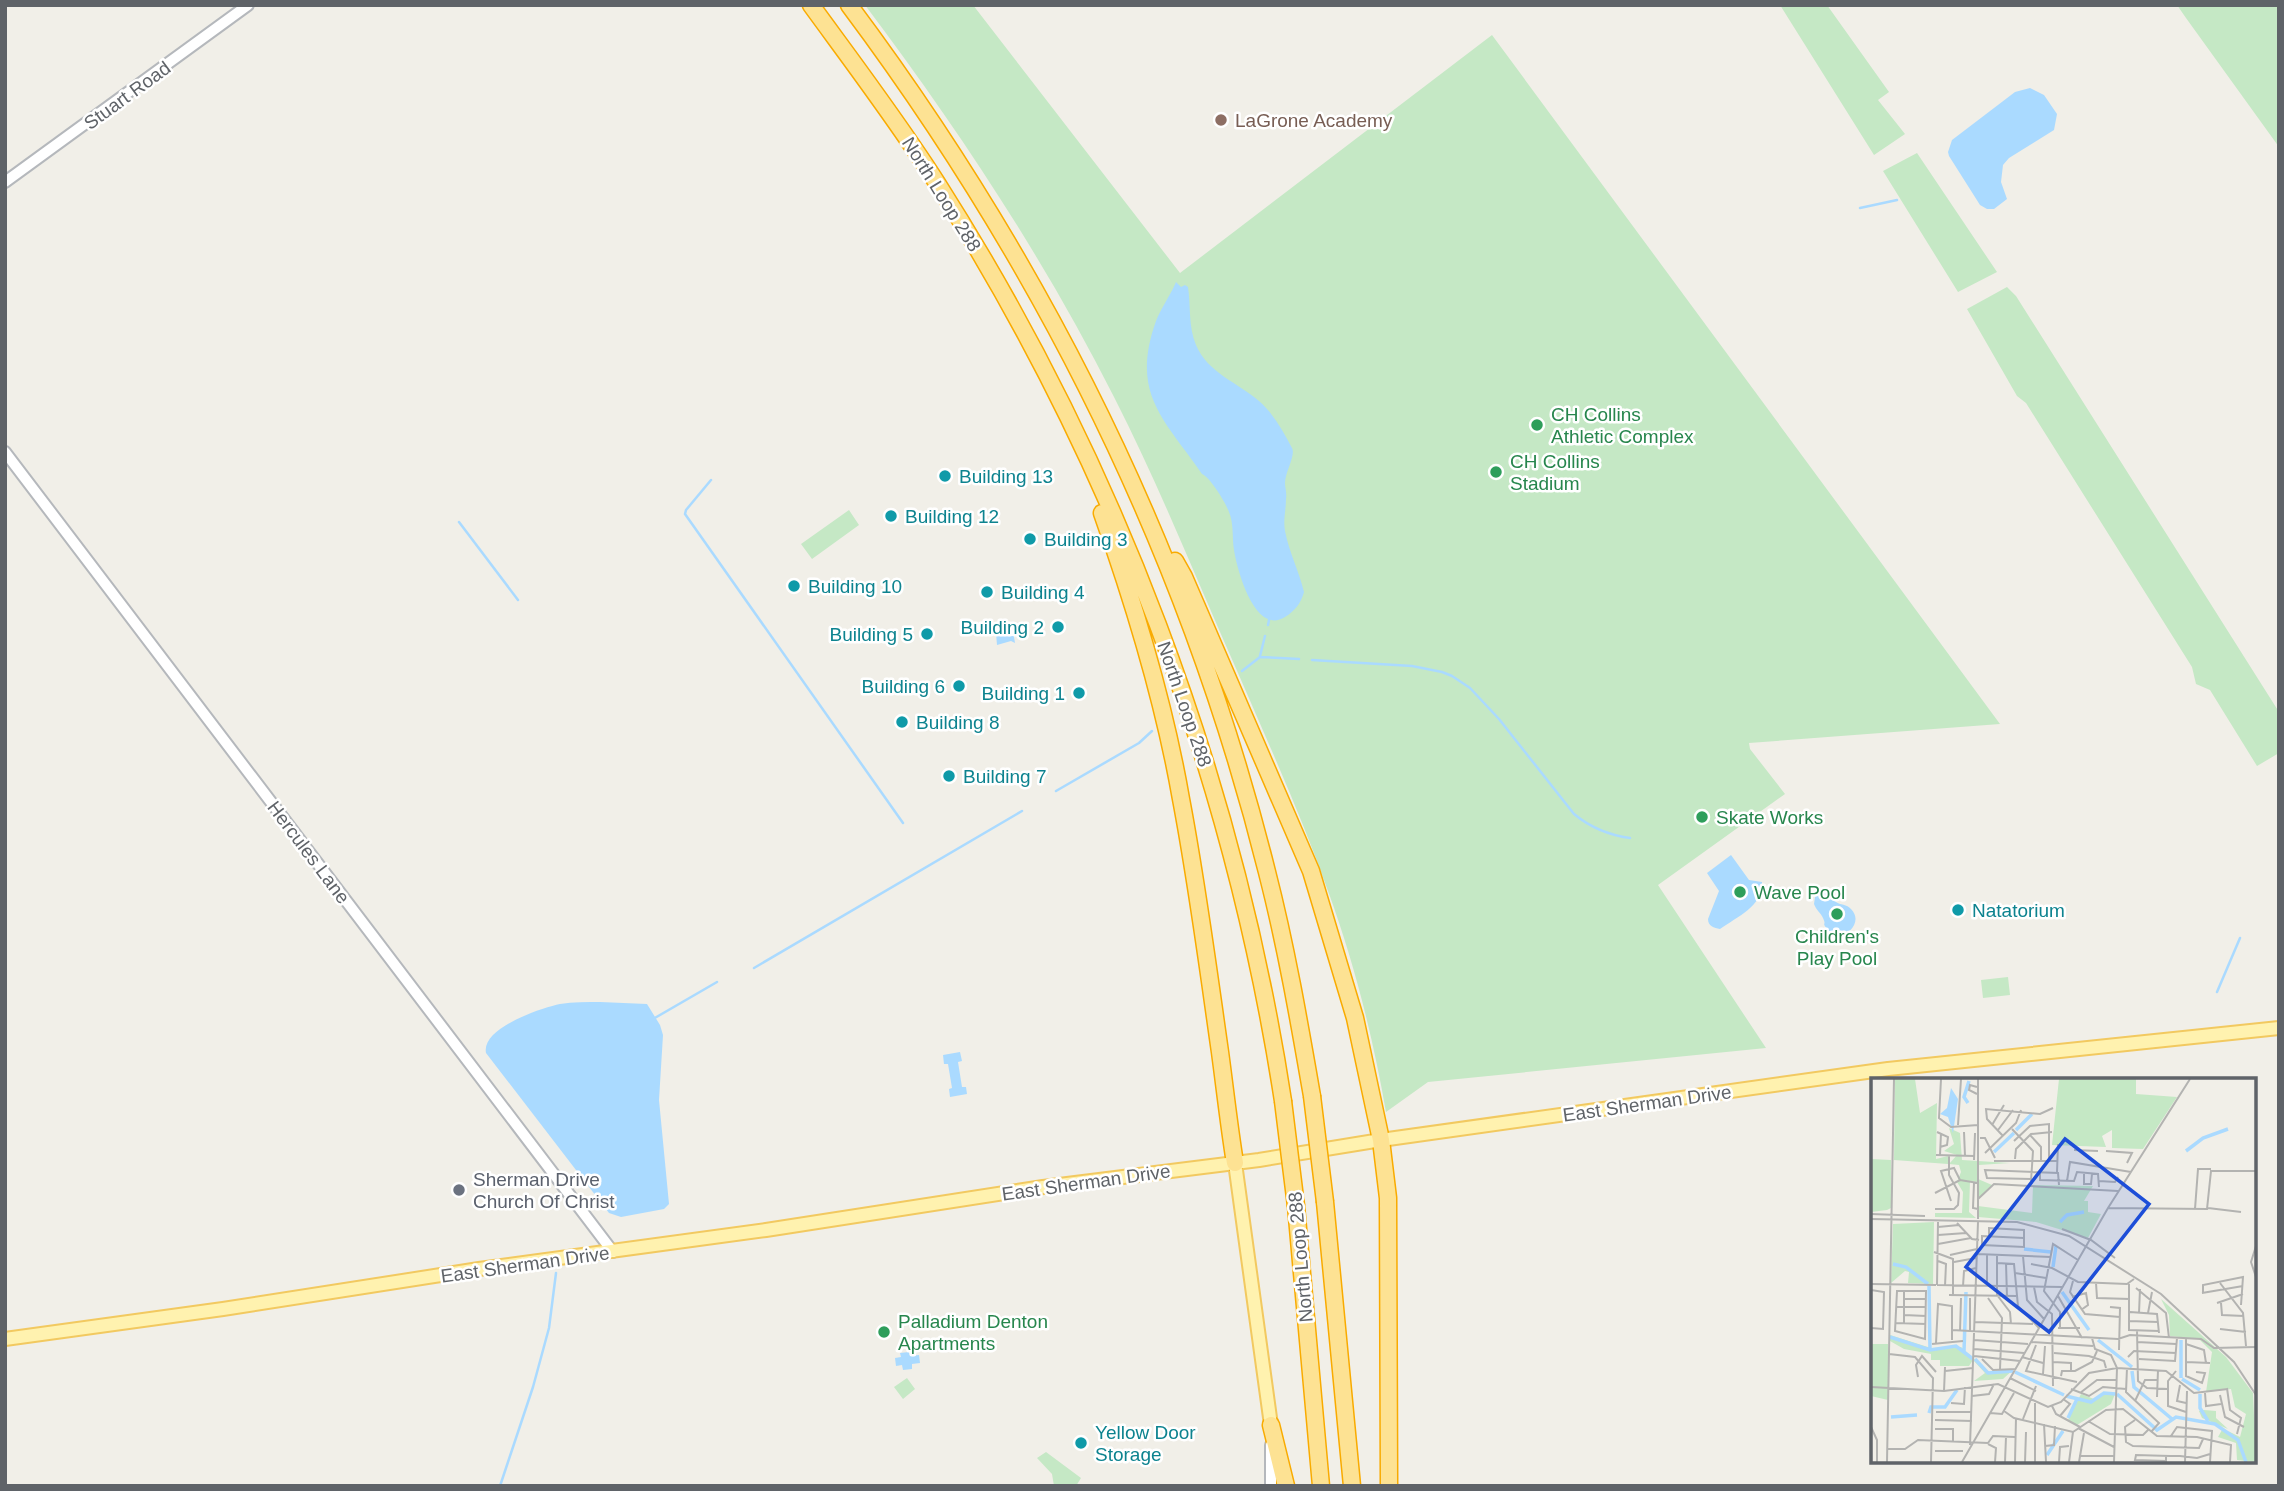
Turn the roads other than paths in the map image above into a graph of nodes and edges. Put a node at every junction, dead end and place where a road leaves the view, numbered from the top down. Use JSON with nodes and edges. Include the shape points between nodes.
{"nodes":[{"id":1,"x":248,"y":5,"type":"edge"},
{"id":2,"x":811,"y":5,"type":"edge"},
{"id":3,"x":849,"y":5,"type":"edge"},
{"id":4,"x":5,"y":182,"type":"edge"},
{"id":5,"x":1066,"y":412,"type":"junction"},
{"id":6,"x":5,"y":452,"type":"edge"},
{"id":7,"x":1136,"y":490,"type":"junction"},
{"id":8,"x":2279,"y":1028,"type":"edge"},
{"id":9,"x":1381,"y":1140,"type":"junction"},
{"id":10,"x":1235,"y":1163,"type":"junction"},
{"id":11,"x":613,"y":1252,"type":"junction"},
{"id":12,"x":5,"y":1339,"type":"edge"},
{"id":13,"x":1271,"y":1425,"type":"junction"},
{"id":14,"x":1271,"y":1486,"type":"edge"},
{"id":15,"x":1286,"y":1486,"type":"edge"},
{"id":16,"x":1321,"y":1486,"type":"edge"},
{"id":17,"x":1352,"y":1486,"type":"edge"},
{"id":18,"x":1389,"y":1486,"type":"edge"}],
"edges":[{"from":1,"to":4,"type":"street","name":"Stuart Road"},
{"from":2,"to":5,"type":"highway","name":"North Loop 288","via":[[942,191]]},
{"from":3,"to":7,"type":"highway","name":"North Loop 288","via":[[999,227],[1074,360]]},
{"from":5,"to":10,"type":"highway","via":[[1130,593],[1166,727],[1195,884]]},
{"from":5,"to":16,"type":"highway","name":"North Loop 288","bridge":true,"via":[[1169,652],[1219,803],[1252,935],[1283,1101]]},
{"from":6,"to":11,"type":"street","name":"Hercules Lane"},
{"from":7,"to":9,"type":"highway","via":[[1184,577],[1311,871],[1355,1017]]},
{"from":7,"to":17,"type":"highway","name":"North Loop 288","bridge":true,"via":[[1191,626],[1248,799],[1282,932],[1312,1096]]},
{"from":8,"to":9,"type":"main road","name":"East Sherman Drive","via":[[1888,1069]]},
{"from":9,"to":10,"type":"main road","name":"East Sherman Drive"},
{"from":9,"to":18,"type":"highway","via":[[1389,1217]]},
{"from":10,"to":11,"type":"main road","name":"East Sherman Drive"},
{"from":10,"to":13,"type":"main road"},
{"from":11,"to":12,"type":"main road","name":"East Sherman Drive"},
{"from":13,"to":14,"type":"street"},
{"from":13,"to":15,"type":"highway"}]}
